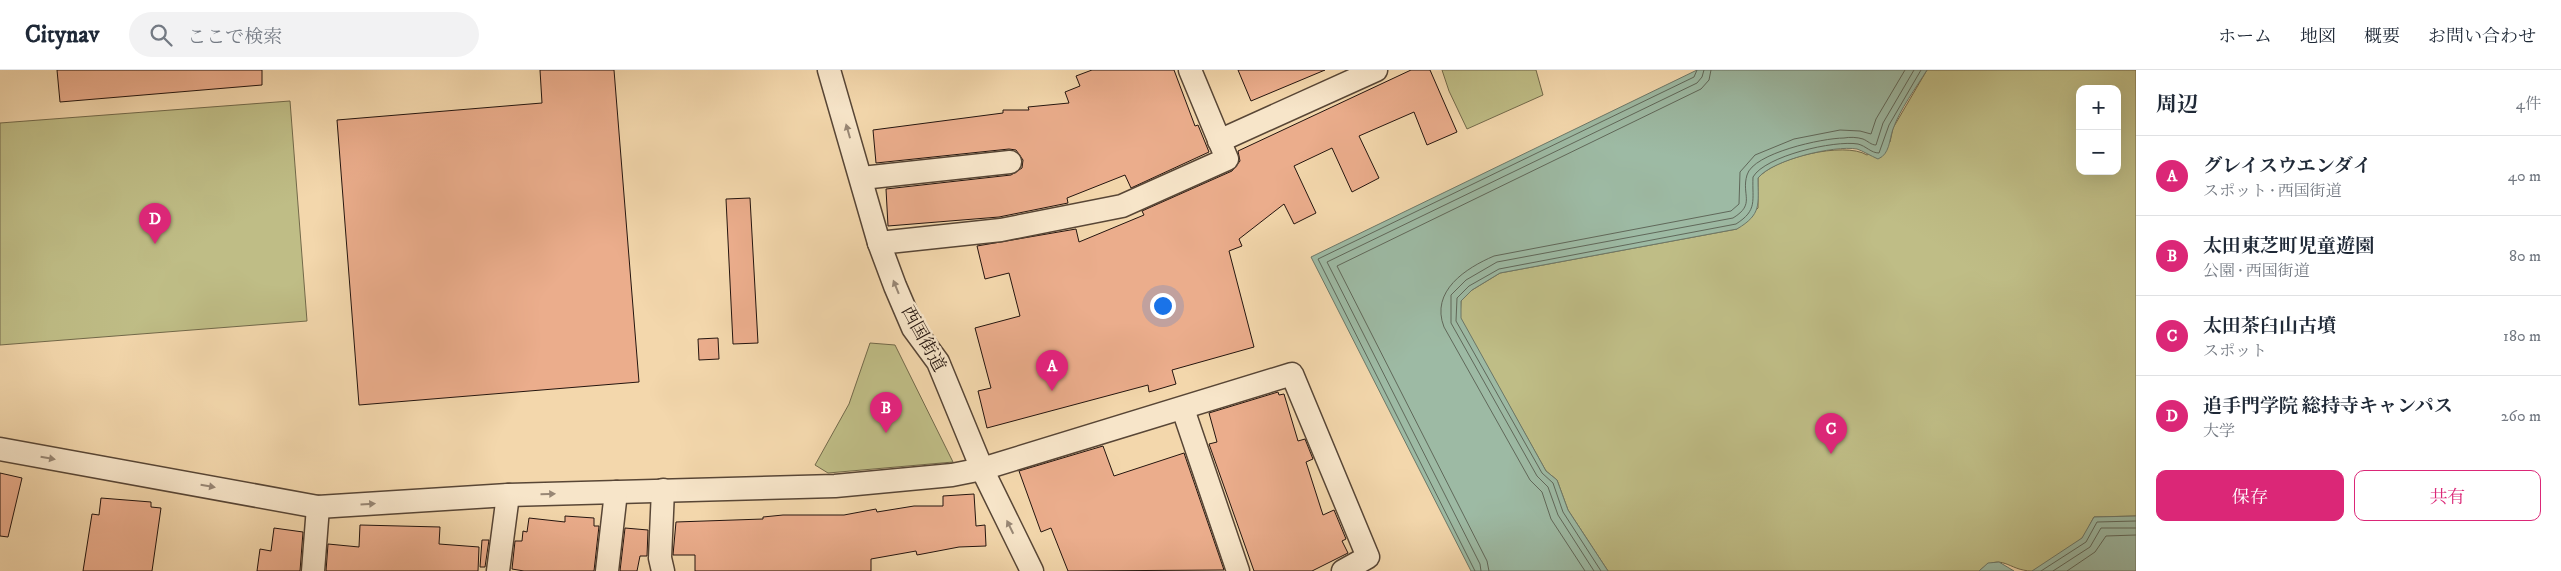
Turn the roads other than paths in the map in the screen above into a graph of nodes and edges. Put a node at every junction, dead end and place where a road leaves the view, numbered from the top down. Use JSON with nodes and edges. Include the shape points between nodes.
{"nodes":[{"id":1,"x":829,"y":70,"type":"edge"},
{"id":2,"x":1190,"y":70,"type":"edge"},
{"id":3,"x":1376,"y":70,"type":"edge"},
{"id":4,"x":1341,"y":78,"type":"edge"},
{"id":5,"x":1219,"y":141,"type":"junction"},
{"id":6,"x":1010,"y":162,"type":"dead end"},
{"id":7,"x":862,"y":178,"type":"junction"},
{"id":8,"x":880,"y":243,"type":"junction"},
{"id":9,"x":1183,"y":409,"type":"junction"},
{"id":10,"x":0,"y":449,"type":"edge"},
{"id":11,"x":982,"y":469,"type":"junction"},
{"id":12,"x":663,"y":490,"type":"junction"},
{"id":13,"x":616,"y":492,"type":"junction"},
{"id":14,"x":508,"y":495,"type":"junction"},
{"id":15,"x":318,"y":507,"type":"junction"},
{"id":16,"x":313,"y":571,"type":"edge"},
{"id":17,"x":498,"y":571,"type":"edge"},
{"id":18,"x":607,"y":571,"type":"edge"},
{"id":19,"x":663,"y":571,"type":"edge"},
{"id":20,"x":1032,"y":571,"type":"edge"},
{"id":21,"x":1238,"y":571,"type":"edge"},
{"id":22,"x":1343,"y":571,"type":"edge"}],
"edges":[{"from":7,"to":1,"type":"street","name":"西国街道","one_way":true},
{"from":2,"to":5,"type":"street"},
{"from":3,"to":4,"type":"street"},
{"from":4,"to":5,"type":"street"},
{"from":5,"to":8,"type":"street","via":[[1227,159],[1122,206],[1001,230]]},
{"from":6,"to":7,"type":"street"},
{"from":7,"to":8,"type":"street","name":"西国街道"},
{"from":11,"to":8,"type":"street","name":"西国街道","one_way":true,"via":[[938,362],[913,328]]},
{"from":9,"to":11,"type":"street"},
{"from":9,"to":21,"type":"street"},
{"from":9,"to":22,"type":"street","via":[[1292,374],[1368,557]]},
{"from":10,"to":15,"type":"street","one_way":true},
{"from":11,"to":12,"type":"street","via":[[952,475],[835,486]]},
{"from":20,"to":11,"type":"street","name":"西国街道","one_way":true},
{"from":12,"to":13,"type":"street"},
{"from":12,"to":19,"type":"street","via":[[660,558]]},
{"from":14,"to":13,"type":"street","one_way":true},
{"from":13,"to":18,"type":"street"},
{"from":15,"to":14,"type":"street","one_way":true},
{"from":14,"to":17,"type":"street"},
{"from":15,"to":16,"type":"street"}]}
